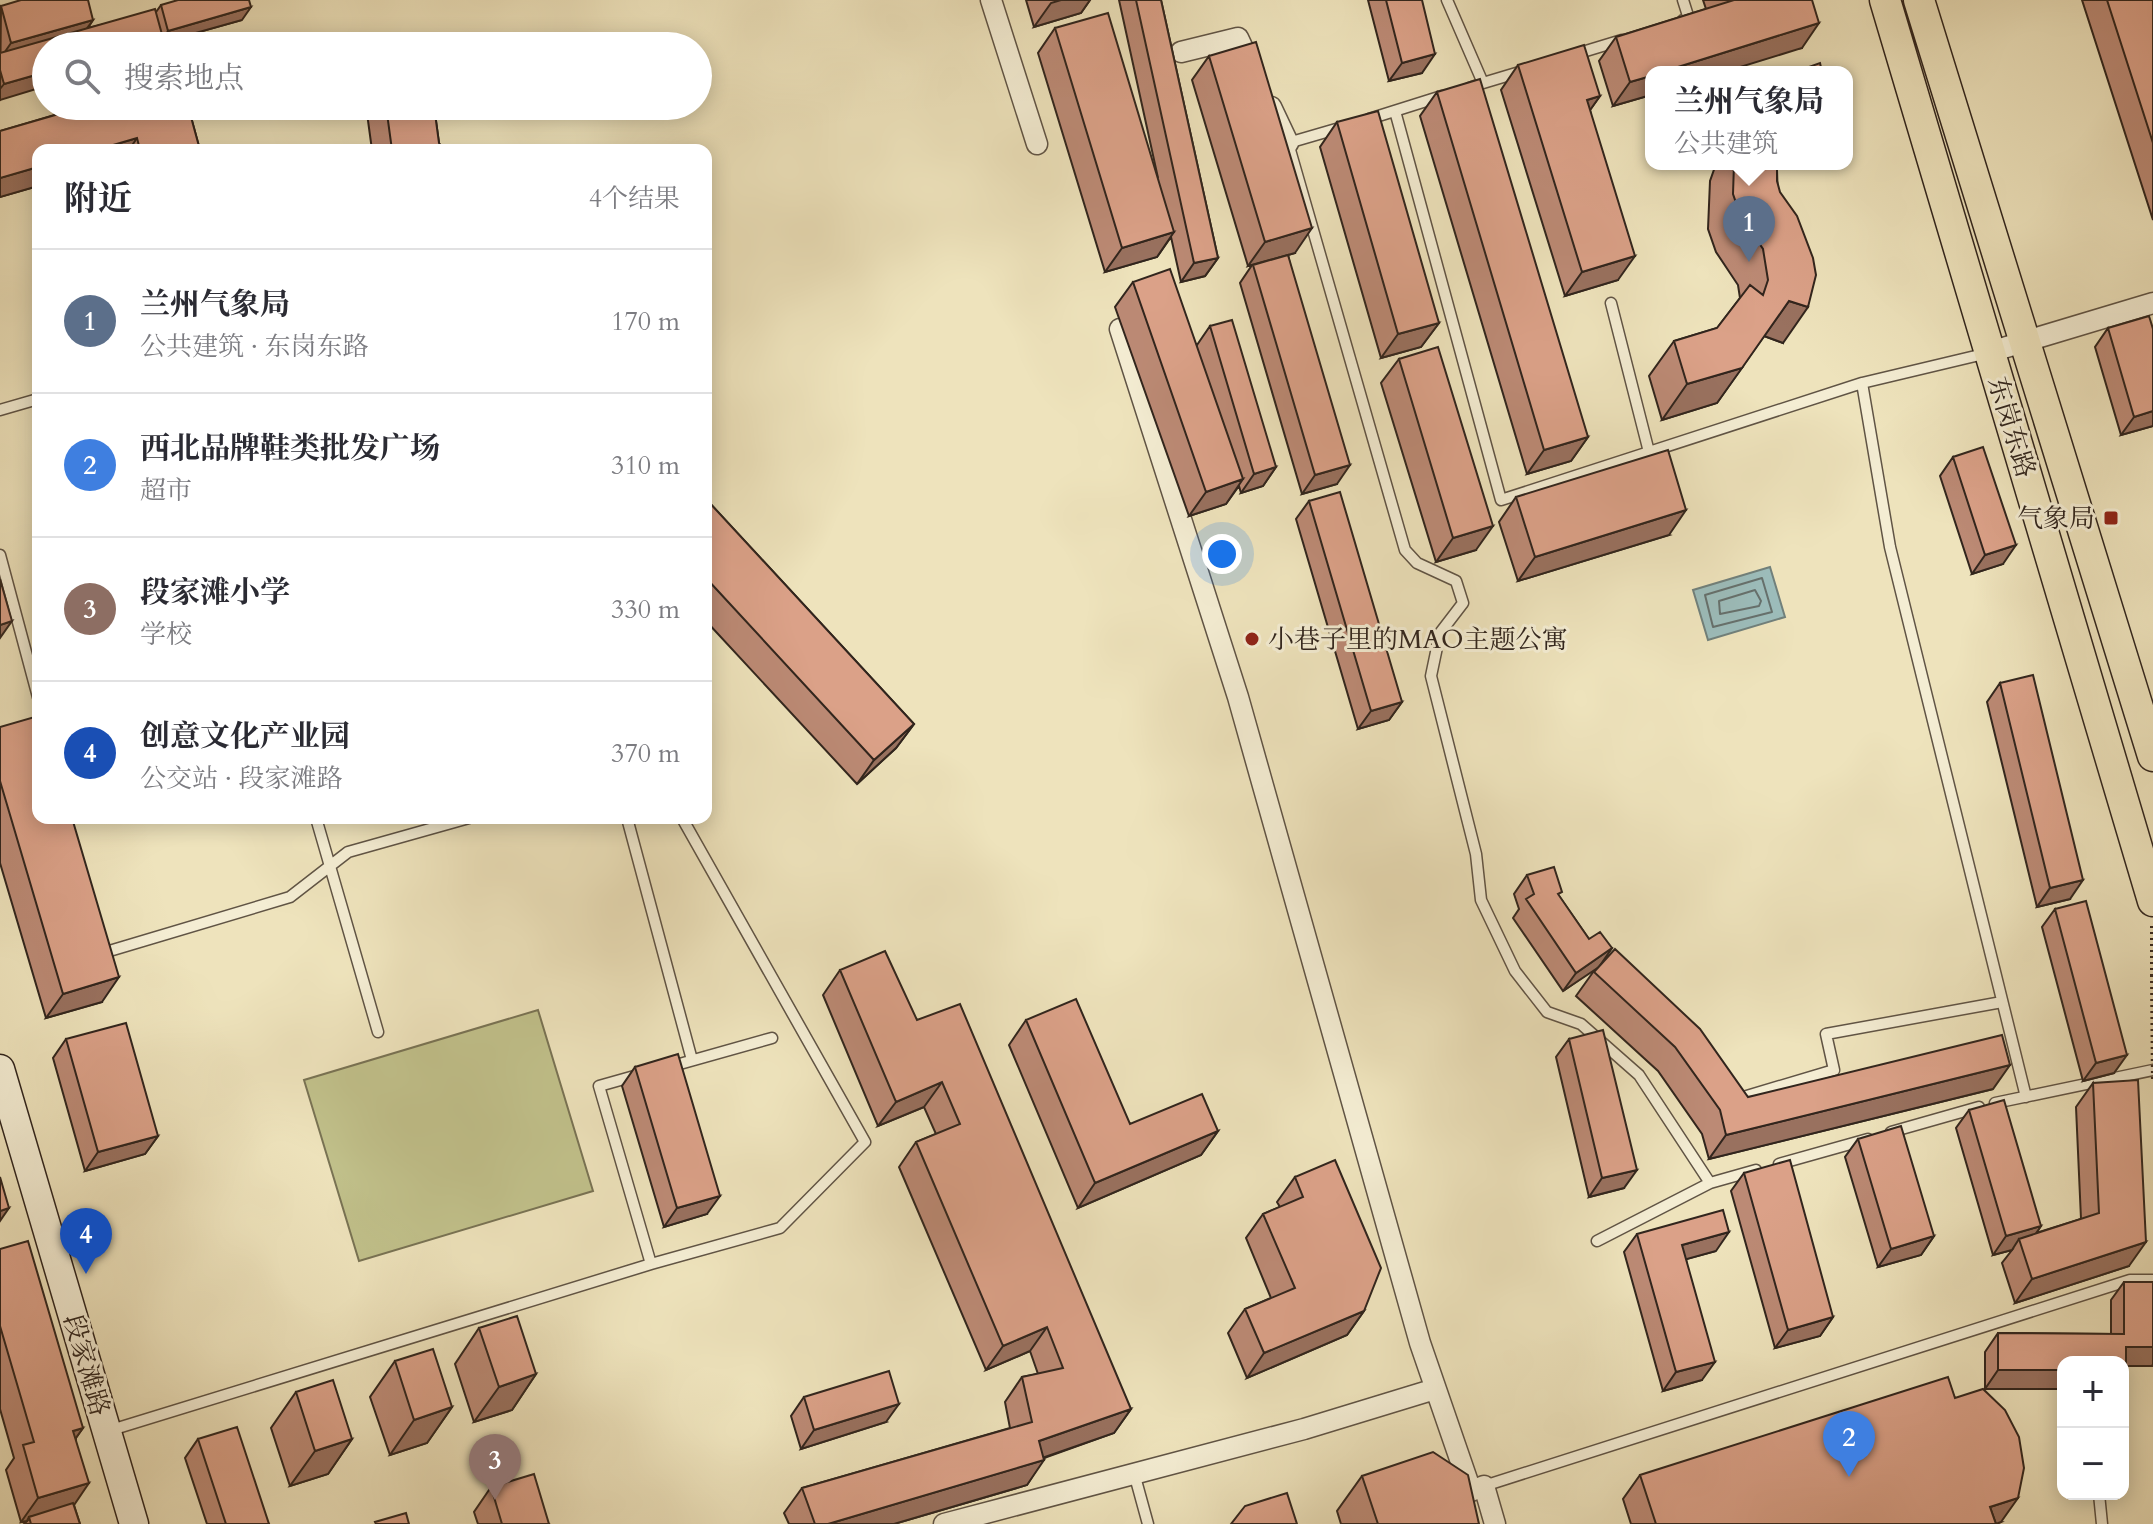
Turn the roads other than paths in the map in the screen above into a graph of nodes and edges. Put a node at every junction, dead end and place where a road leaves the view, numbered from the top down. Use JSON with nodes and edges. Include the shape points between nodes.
{"nodes":[{"id":1,"x":991,"y":0,"type":"edge"},
{"id":2,"x":1447,"y":0,"type":"edge"},
{"id":3,"x":1683,"y":0,"type":"edge"},
{"id":4,"x":1885,"y":0,"type":"edge"},
{"id":5,"x":1919,"y":0,"type":"edge"},
{"id":6,"x":1674,"y":23,"type":"edge"},
{"id":7,"x":1630,"y":37,"type":"edge"},
{"id":8,"x":1181,"y":52,"type":"dead end"},
{"id":9,"x":1571,"y":56,"type":"edge"},
{"id":10,"x":1541,"y":65,"type":"edge"},
{"id":11,"x":1483,"y":83,"type":"junction"},
{"id":12,"x":1395,"y":111,"type":"junction"},
{"id":13,"x":1288,"y":143,"type":"junction"},
{"id":14,"x":1037,"y":144,"type":"dead end"},
{"id":15,"x":1611,"y":303,"type":"dead end"},
{"id":16,"x":2153,"y":303,"type":"edge"},
{"id":17,"x":1120,"y":329,"type":"dead end"},
{"id":18,"x":2026,"y":341,"type":"junction"},
{"id":19,"x":1990,"y":352,"type":"junction"},
{"id":20,"x":1862,"y":383,"type":"junction"},
{"id":21,"x":32,"y":401,"type":"edge"},
{"id":22,"x":0,"y":410,"type":"edge"},
{"id":23,"x":1649,"y":452,"type":"junction"},
{"id":24,"x":0,"y":555,"type":"edge"},
{"id":25,"x":32,"y":675,"type":"edge"},
{"id":26,"x":2153,"y":756,"type":"edge"},
{"id":27,"x":318,"y":824,"type":"edge"},
{"id":28,"x":448,"y":824,"type":"edge"},
{"id":29,"x":629,"y":824,"type":"edge"},
{"id":30,"x":685,"y":824,"type":"edge"},
{"id":31,"x":331,"y":865,"type":"junction"},
{"id":32,"x":2152,"y":896,"type":"edge"},
{"id":33,"x":102,"y":937,"type":"edge"},
{"id":34,"x":2002,"y":1002,"type":"junction"},
{"id":35,"x":378,"y":1032,"type":"dead end"},
{"id":36,"x":772,"y":1038,"type":"dead end"},
{"id":37,"x":692,"y":1060,"type":"junction"},
{"id":38,"x":0,"y":1069,"type":"edge"},
{"id":39,"x":2153,"y":1070,"type":"edge"},
{"id":40,"x":2026,"y":1097,"type":"junction"},
{"id":41,"x":1740,"y":1098,"type":"edge"},
{"id":42,"x":1710,"y":1183,"type":"junction"},
{"id":43,"x":1597,"y":1241,"type":"dead end"},
{"id":44,"x":651,"y":1264,"type":"junction"},
{"id":45,"x":2153,"y":1280,"type":"edge"},
{"id":46,"x":1435,"y":1389,"type":"junction"},
{"id":47,"x":107,"y":1431,"type":"junction"},
{"id":48,"x":1134,"y":1473,"type":"junction"},
{"id":49,"x":1484,"y":1486,"type":"junction"},
{"id":50,"x":2100,"y":1500,"type":"edge"},
{"id":51,"x":134,"y":1524,"type":"edge"},
{"id":52,"x":944,"y":1524,"type":"edge"},
{"id":53,"x":1148,"y":1524,"type":"edge"},
{"id":54,"x":1495,"y":1524,"type":"edge"},
{"id":55,"x":2102,"y":1524,"type":"edge"}],
"edges":[{"from":1,"to":14,"type":"street"},
{"from":2,"to":11,"type":"lane"},
{"from":3,"to":6,"type":"lane","via":[[1689,19]]},
{"from":4,"to":19,"type":"main road","name":"东岗东路"},
{"from":5,"to":18,"type":"main road","name":"东岗东路"},
{"from":7,"to":9,"type":"lane"},
{"from":8,"to":13,"type":"street","via":[[1238,38]]},
{"from":10,"to":11,"type":"lane"},
{"from":11,"to":12,"type":"lane"},
{"from":12,"to":13,"type":"lane"},
{"from":12,"to":23,"type":"lane","via":[[1501,500]]},
{"from":13,"to":42,"type":"lane","via":[[1405,550],[1417,563],[1456,581],[1463,603],[1440,633],[1431,676],[1476,854],[1481,900],[1515,971],[1547,1012],[1581,1024],[1639,1075]]},
{"from":15,"to":23,"type":"lane"},
{"from":16,"to":18,"type":"street"},
{"from":17,"to":46,"type":"street","via":[[1238,697]]},
{"from":18,"to":19,"type":"street"},
{"from":18,"to":26,"type":"main road","name":"东岗东路"},
{"from":19,"to":20,"type":"lane"},
{"from":19,"to":32,"type":"main road","name":"东岗东路"},
{"from":20,"to":23,"type":"lane"},
{"from":20,"to":34,"type":"lane","via":[[1890,547]]},
{"from":21,"to":22,"type":"lane"},
{"from":24,"to":25,"type":"lane"},
{"from":27,"to":31,"type":"lane"},
{"from":28,"to":31,"type":"lane","via":[[348,852]]},
{"from":29,"to":37,"type":"lane"},
{"from":30,"to":44,"type":"lane","via":[[865,1142],[780,1228]]},
{"from":31,"to":33,"type":"lane","via":[[290,897],[106,952]]},
{"from":31,"to":35,"type":"lane"},
{"from":34,"to":40,"type":"lane"},
{"from":34,"to":41,"type":"lane","via":[[1826,1034],[1834,1070]]},
{"from":36,"to":37,"type":"lane"},
{"from":37,"to":44,"type":"lane","via":[[599,1086]]},
{"from":38,"to":47,"type":"main road","name":"段家滩路"},
{"from":39,"to":40,"type":"lane"},
{"from":40,"to":42,"type":"lane"},
{"from":42,"to":43,"type":"lane"},
{"from":44,"to":47,"type":"lane"},
{"from":45,"to":49,"type":"lane","via":[[2130,1280]]},
{"from":46,"to":48,"type":"street"},
{"from":46,"to":49,"type":"street","via":[[1471,1491]]},
{"from":47,"to":51,"type":"main road","name":"段家滩路"},
{"from":48,"to":52,"type":"street"},
{"from":48,"to":53,"type":"lane"},
{"from":49,"to":54,"type":"street"},
{"from":50,"to":55,"type":"lane"}]}
